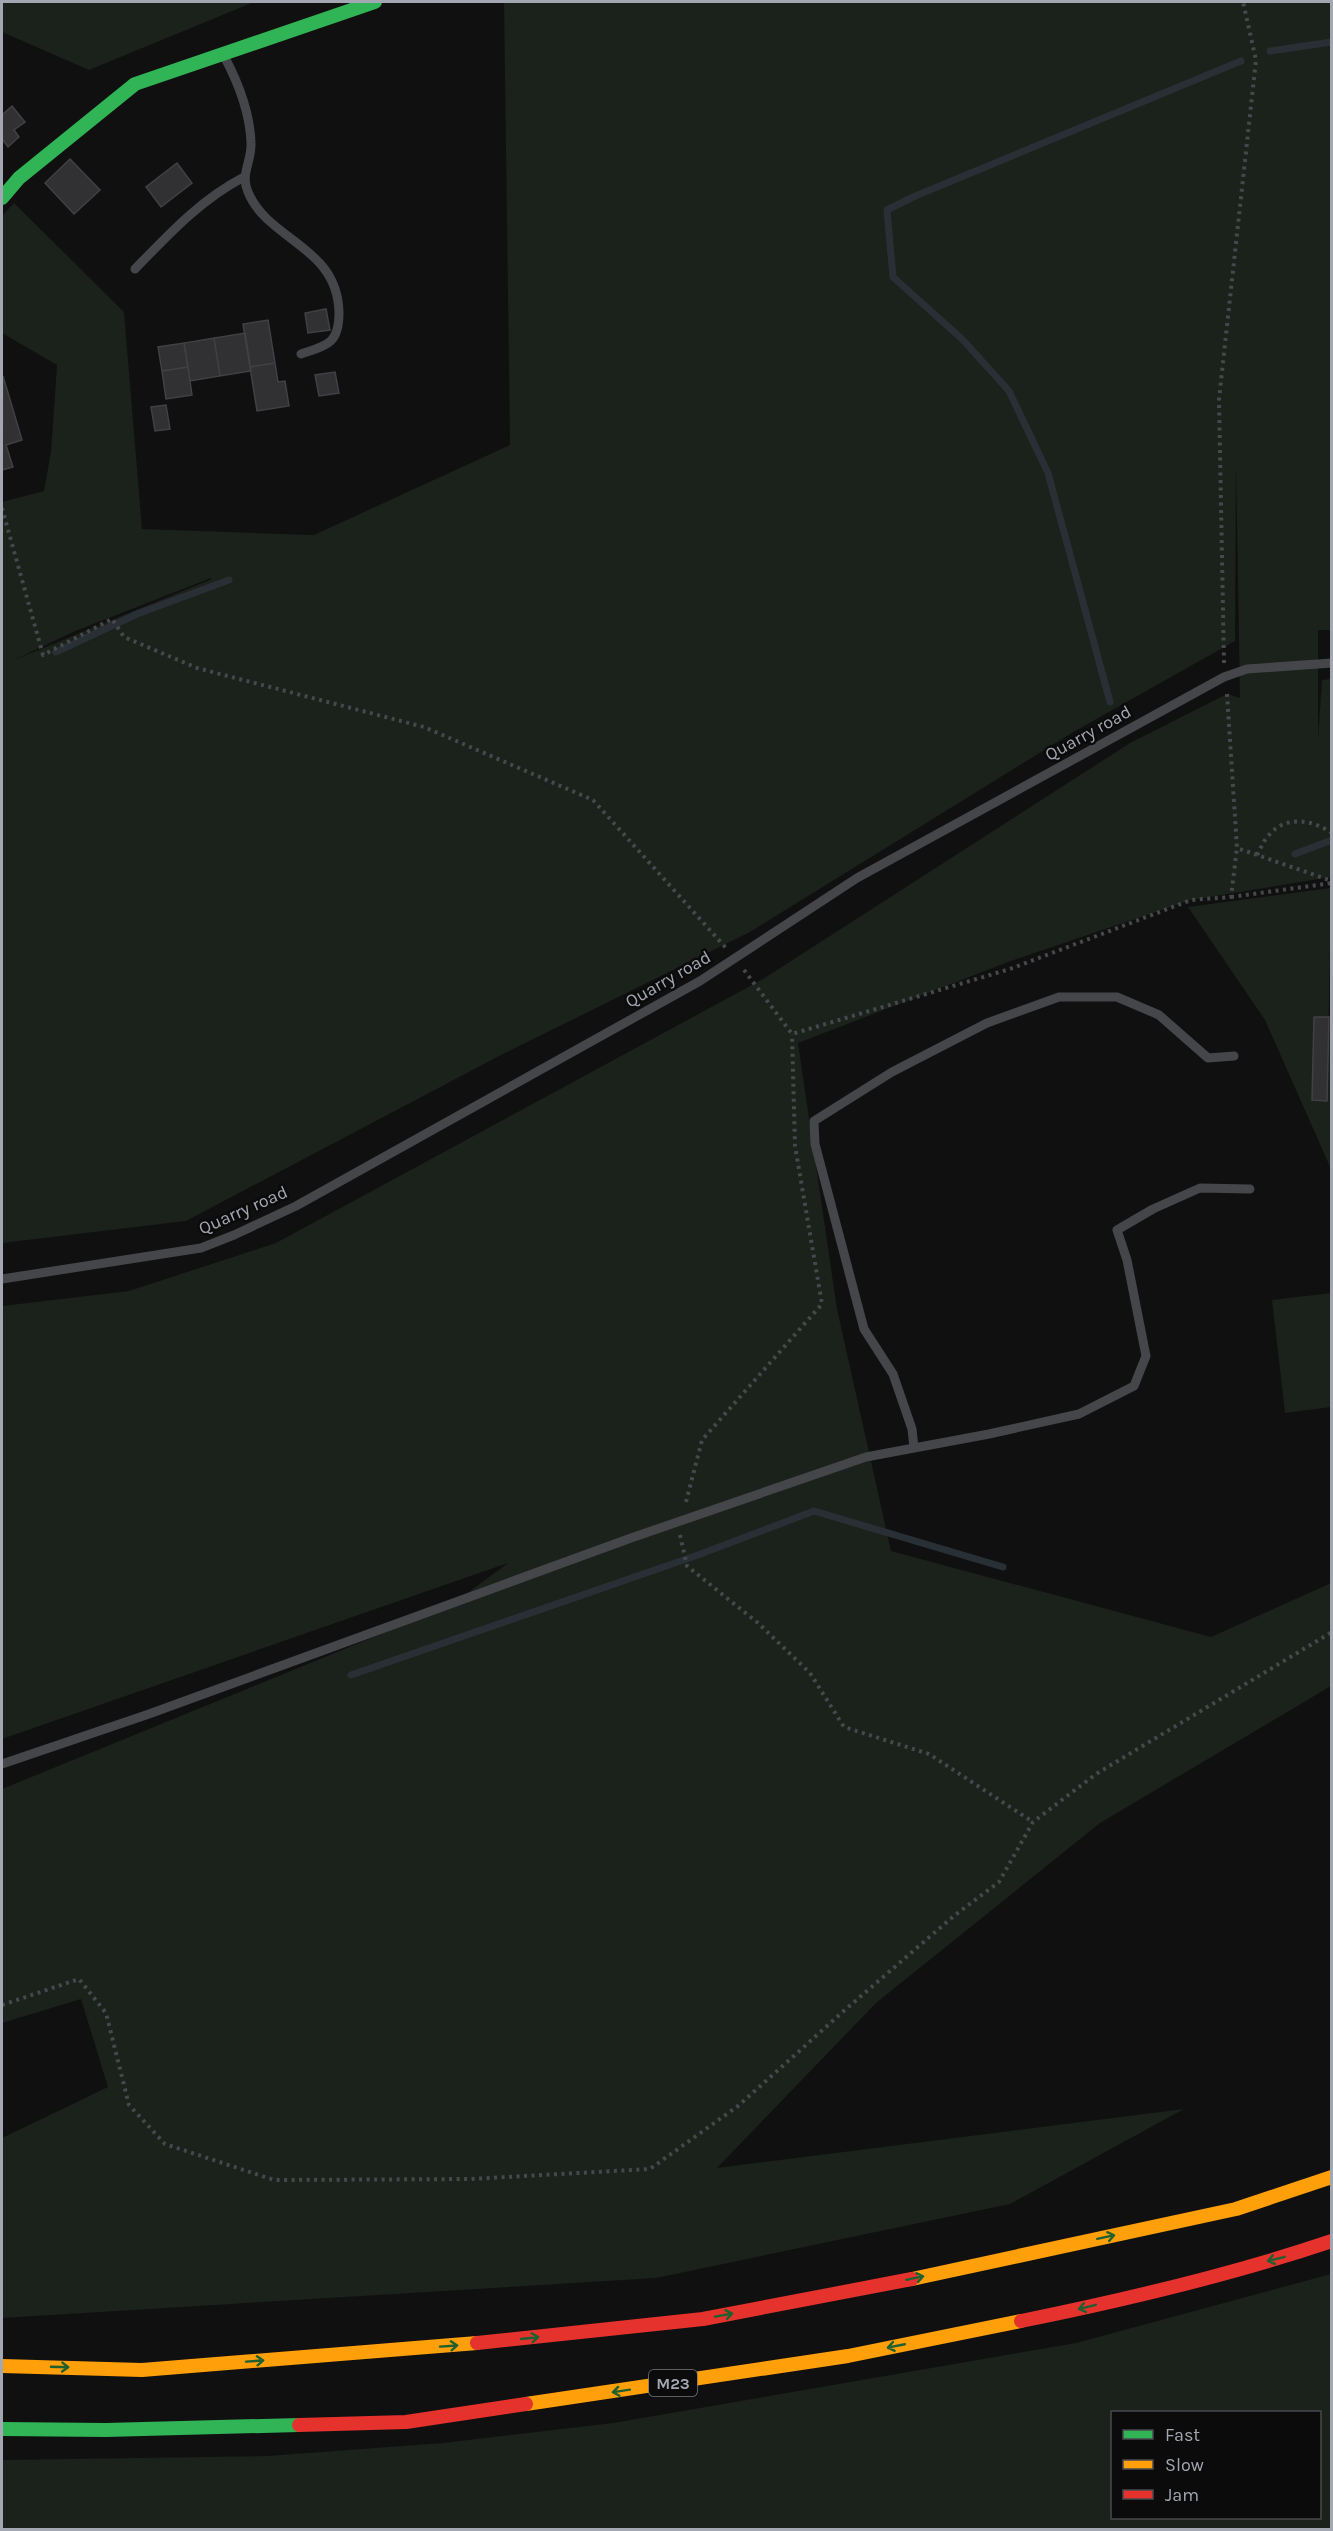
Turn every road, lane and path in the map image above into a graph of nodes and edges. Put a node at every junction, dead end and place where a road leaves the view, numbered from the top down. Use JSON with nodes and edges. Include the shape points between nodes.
{"nodes":[{"id":1,"x":375,"y":2,"type":"edge"},
{"id":2,"x":1243,"y":2,"type":"edge"},
{"id":3,"x":223,"y":54,"type":"junction"},
{"id":4,"x":244,"y":177,"type":"junction"},
{"id":5,"x":2,"y":198,"type":"edge"},
{"id":6,"x":135,"y":269,"type":"dead end"},
{"id":7,"x":301,"y":354,"type":"dead end"},
{"id":8,"x":2,"y":508,"type":"edge"},
{"id":9,"x":1332,"y":663,"type":"edge"},
{"id":10,"x":1224,"y":677,"type":"junction"},
{"id":11,"x":1332,"y":833,"type":"edge"},
{"id":12,"x":1237,"y":848,"type":"junction"},
{"id":13,"x":1257,"y":855,"type":"junction"},
{"id":14,"x":1332,"y":882,"type":"edge"},
{"id":15,"x":1231,"y":897,"type":"junction"},
{"id":16,"x":735,"y":959,"type":"junction"},
{"id":17,"x":792,"y":1034,"type":"junction"},
{"id":18,"x":1234,"y":1056,"type":"dead end"},
{"id":19,"x":1250,"y":1189,"type":"dead end"},
{"id":20,"x":2,"y":1279,"type":"edge"},
{"id":21,"x":914,"y":1448,"type":"junction"},
{"id":22,"x":677,"y":1522,"type":"junction"},
{"id":23,"x":1332,"y":1632,"type":"edge"},
{"id":24,"x":2,"y":1764,"type":"edge"},
{"id":25,"x":1033,"y":1822,"type":"junction"},
{"id":26,"x":2,"y":2005,"type":"edge"},
{"id":27,"x":1332,"y":2177,"type":"edge"},
{"id":28,"x":1332,"y":2241,"type":"edge"},
{"id":29,"x":2,"y":2366,"type":"edge"},
{"id":30,"x":2,"y":2429,"type":"edge"}],
"edges":[{"from":1,"to":3,"type":"main road"},
{"from":2,"to":10,"type":"path","via":[[1256,60],[1219,399]]},
{"from":3,"to":4,"type":"lane","via":[[240,85],[252,144]]},
{"from":3,"to":5,"type":"main road","via":[[135,84],[19,178]]},
{"from":4,"to":6,"type":"lane","via":[[217,191],[183,219]]},
{"from":4,"to":7,"type":"lane","via":[[256,206],[324,267],[334,285],[338,332],[324,346]]},
{"from":8,"to":16,"type":"path","via":[[43,655],[112,619],[124,636],[197,668],[424,727],[593,800]]},
{"from":9,"to":10,"type":"lane","name":"Quarry road","via":[[1247,669]]},
{"from":10,"to":12,"type":"path"},
{"from":10,"to":16,"type":"lane","name":"Quarry road","via":[[857,878]]},
{"from":11,"to":13,"type":"path","via":[[1317,823],[1292,821],[1270,833]]},
{"from":12,"to":13,"type":"path"},
{"from":12,"to":15,"type":"path"},
{"from":13,"to":14,"type":"path"},
{"from":14,"to":15,"type":"path"},
{"from":15,"to":17,"type":"path","via":[[1191,900],[1010,969]]},
{"from":16,"to":17,"type":"path"},
{"from":16,"to":20,"type":"lane","name":"Quarry road","via":[[381,1161],[234,1235],[201,1248]]},
{"from":17,"to":22,"type":"path","via":[[795,1146],[822,1304],[702,1440],[688,1497]]},
{"from":18,"to":21,"type":"lane","via":[[1208,1058],[1159,1015],[1117,997],[1059,997],[987,1023],[892,1072],[814,1120],[815,1144],[864,1329],[893,1374],[912,1429]]},
{"from":19,"to":21,"type":"lane","via":[[1200,1188],[1117,1230],[1127,1260],[1146,1356],[1134,1386],[1079,1414]]},
{"from":21,"to":22,"type":"lane","via":[[866,1457]]},
{"from":22,"to":24,"type":"lane"},
{"from":22,"to":25,"type":"path","via":[[687,1566],[758,1623],[810,1673],[844,1727],[929,1754]]},
{"from":23,"to":25,"type":"path","via":[[1096,1774]]},
{"from":25,"to":26,"type":"path","via":[[999,1882],[873,1985],[738,2106],[650,2169],[471,2179],[274,2180],[165,2144],[129,2105],[106,2013],[79,1979]]},
{"from":29,"to":27,"type":"main road","one_way":true,"via":[[142,2370],[472,2344],[703,2319],[1236,2210]]},
{"from":28,"to":30,"type":"main road","number":"M23","one_way":true,"via":[[1081,2309],[859,2354],[406,2422]]}]}
